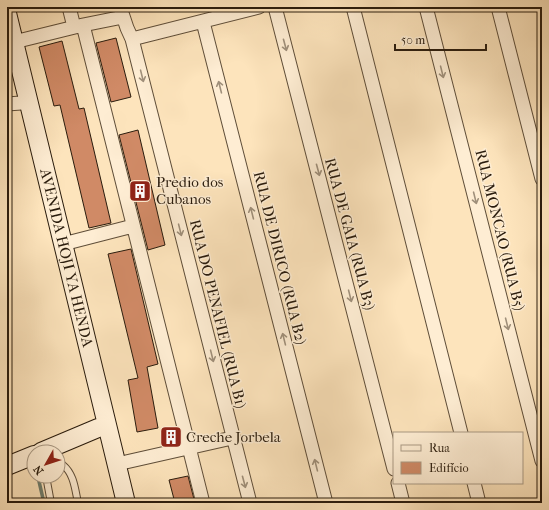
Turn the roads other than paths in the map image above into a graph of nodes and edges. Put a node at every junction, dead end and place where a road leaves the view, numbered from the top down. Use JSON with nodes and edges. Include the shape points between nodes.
{"nodes":[{"id":1,"x":69,"y":7,"type":"edge"},
{"id":2,"x":259,"y":7,"type":"edge"},
{"id":3,"x":275,"y":7,"type":"edge"},
{"id":4,"x":353,"y":7,"type":"edge"},
{"id":5,"x":426,"y":7,"type":"edge"},
{"id":6,"x":498,"y":7,"type":"edge"},
{"id":7,"x":121,"y":12,"type":"edge"},
{"id":8,"x":7,"y":13,"type":"edge"},
{"id":9,"x":203,"y":22,"type":"junction"},
{"id":10,"x":78,"y":26,"type":"junction"},
{"id":11,"x":132,"y":38,"type":"junction"},
{"id":12,"x":10,"y":50,"type":"edge"},
{"id":13,"x":14,"y":103,"type":"edge"},
{"id":14,"x":542,"y":179,"type":"edge"},
{"id":15,"x":133,"y":226,"type":"junction"},
{"id":16,"x":63,"y":244,"type":"junction"},
{"id":17,"x":98,"y":428,"type":"junction"},
{"id":18,"x":461,"y":432,"type":"edge"},
{"id":19,"x":232,"y":438,"type":"junction"},
{"id":20,"x":60,"y":444,"type":"edge"},
{"id":21,"x":189,"y":448,"type":"junction"},
{"id":22,"x":26,"y":458,"type":"edge"},
{"id":23,"x":542,"y":461,"type":"edge"},
{"id":24,"x":117,"y":464,"type":"junction"},
{"id":25,"x":393,"y":465,"type":"edge"},
{"id":26,"x":7,"y":466,"type":"edge"},
{"id":27,"x":66,"y":467,"type":"edge"},
{"id":28,"x":47,"y":484,"type":"edge"},
{"id":29,"x":398,"y":484,"type":"edge"},
{"id":30,"x":474,"y":484,"type":"edge"},
{"id":31,"x":51,"y":503,"type":"edge"},
{"id":32,"x":78,"y":503,"type":"edge"},
{"id":33,"x":114,"y":503,"type":"edge"},
{"id":34,"x":126,"y":503,"type":"edge"},
{"id":35,"x":203,"y":503,"type":"edge"},
{"id":36,"x":250,"y":503,"type":"edge"},
{"id":37,"x":326,"y":503,"type":"edge"},
{"id":38,"x":403,"y":503,"type":"edge"},
{"id":39,"x":479,"y":503,"type":"edge"}],
"edges":[{"from":1,"to":10,"type":"street"},
{"from":2,"to":9,"type":"street"},
{"from":3,"to":25,"type":"street","name":"RUA DE GAIA (RUA B3)","one_way":true},
{"from":4,"to":18,"type":"street"},
{"from":5,"to":23,"type":"street","name":"RUA MONCAO (RUA B5)","one_way":true},
{"from":6,"to":14,"type":"street"},
{"from":7,"to":10,"type":"street"},
{"from":7,"to":11,"type":"street","name":"RUA DO PENAFIEL (RUA B1)"},
{"from":8,"to":12,"type":"main road","name":"AVENIDA HOJI YA HENDA"},
{"from":9,"to":11,"type":"street"},
{"from":37,"to":9,"type":"street","name":"RUA DE DIRICO (RUA B2)","one_way":true},
{"from":10,"to":12,"type":"street"},
{"from":10,"to":15,"type":"street"},
{"from":11,"to":19,"type":"street","name":"RUA DO PENAFIEL (RUA B1)","one_way":true},
{"from":12,"to":13,"type":"main road","name":"AVENIDA HOJI YA HENDA"},
{"from":12,"to":16,"type":"main road","name":"AVENIDA HOJI YA HENDA"},
{"from":13,"to":17,"type":"main road","name":"AVENIDA HOJI YA HENDA"},
{"from":15,"to":16,"type":"street"},
{"from":15,"to":21,"type":"street"},
{"from":16,"to":24,"type":"main road","name":"AVENIDA HOJI YA HENDA"},
{"from":17,"to":20,"type":"main road"},
{"from":17,"to":33,"type":"main road","name":"AVENIDA HOJI YA HENDA"},
{"from":19,"to":21,"type":"street"},
{"from":19,"to":36,"type":"street","name":"RUA DO PENAFIEL (RUA B1)","one_way":true},
{"from":21,"to":24,"type":"street"},
{"from":21,"to":35,"type":"street"},
{"from":22,"to":26,"type":"main road"},
{"from":24,"to":34,"type":"main road","name":"AVENIDA HOJI YA HENDA"},
{"from":27,"to":32,"type":"lane","via":[[72,476]]},
{"from":28,"to":31,"type":"lane"},
{"from":29,"to":38,"type":"street"},
{"from":30,"to":39,"type":"street"}]}
